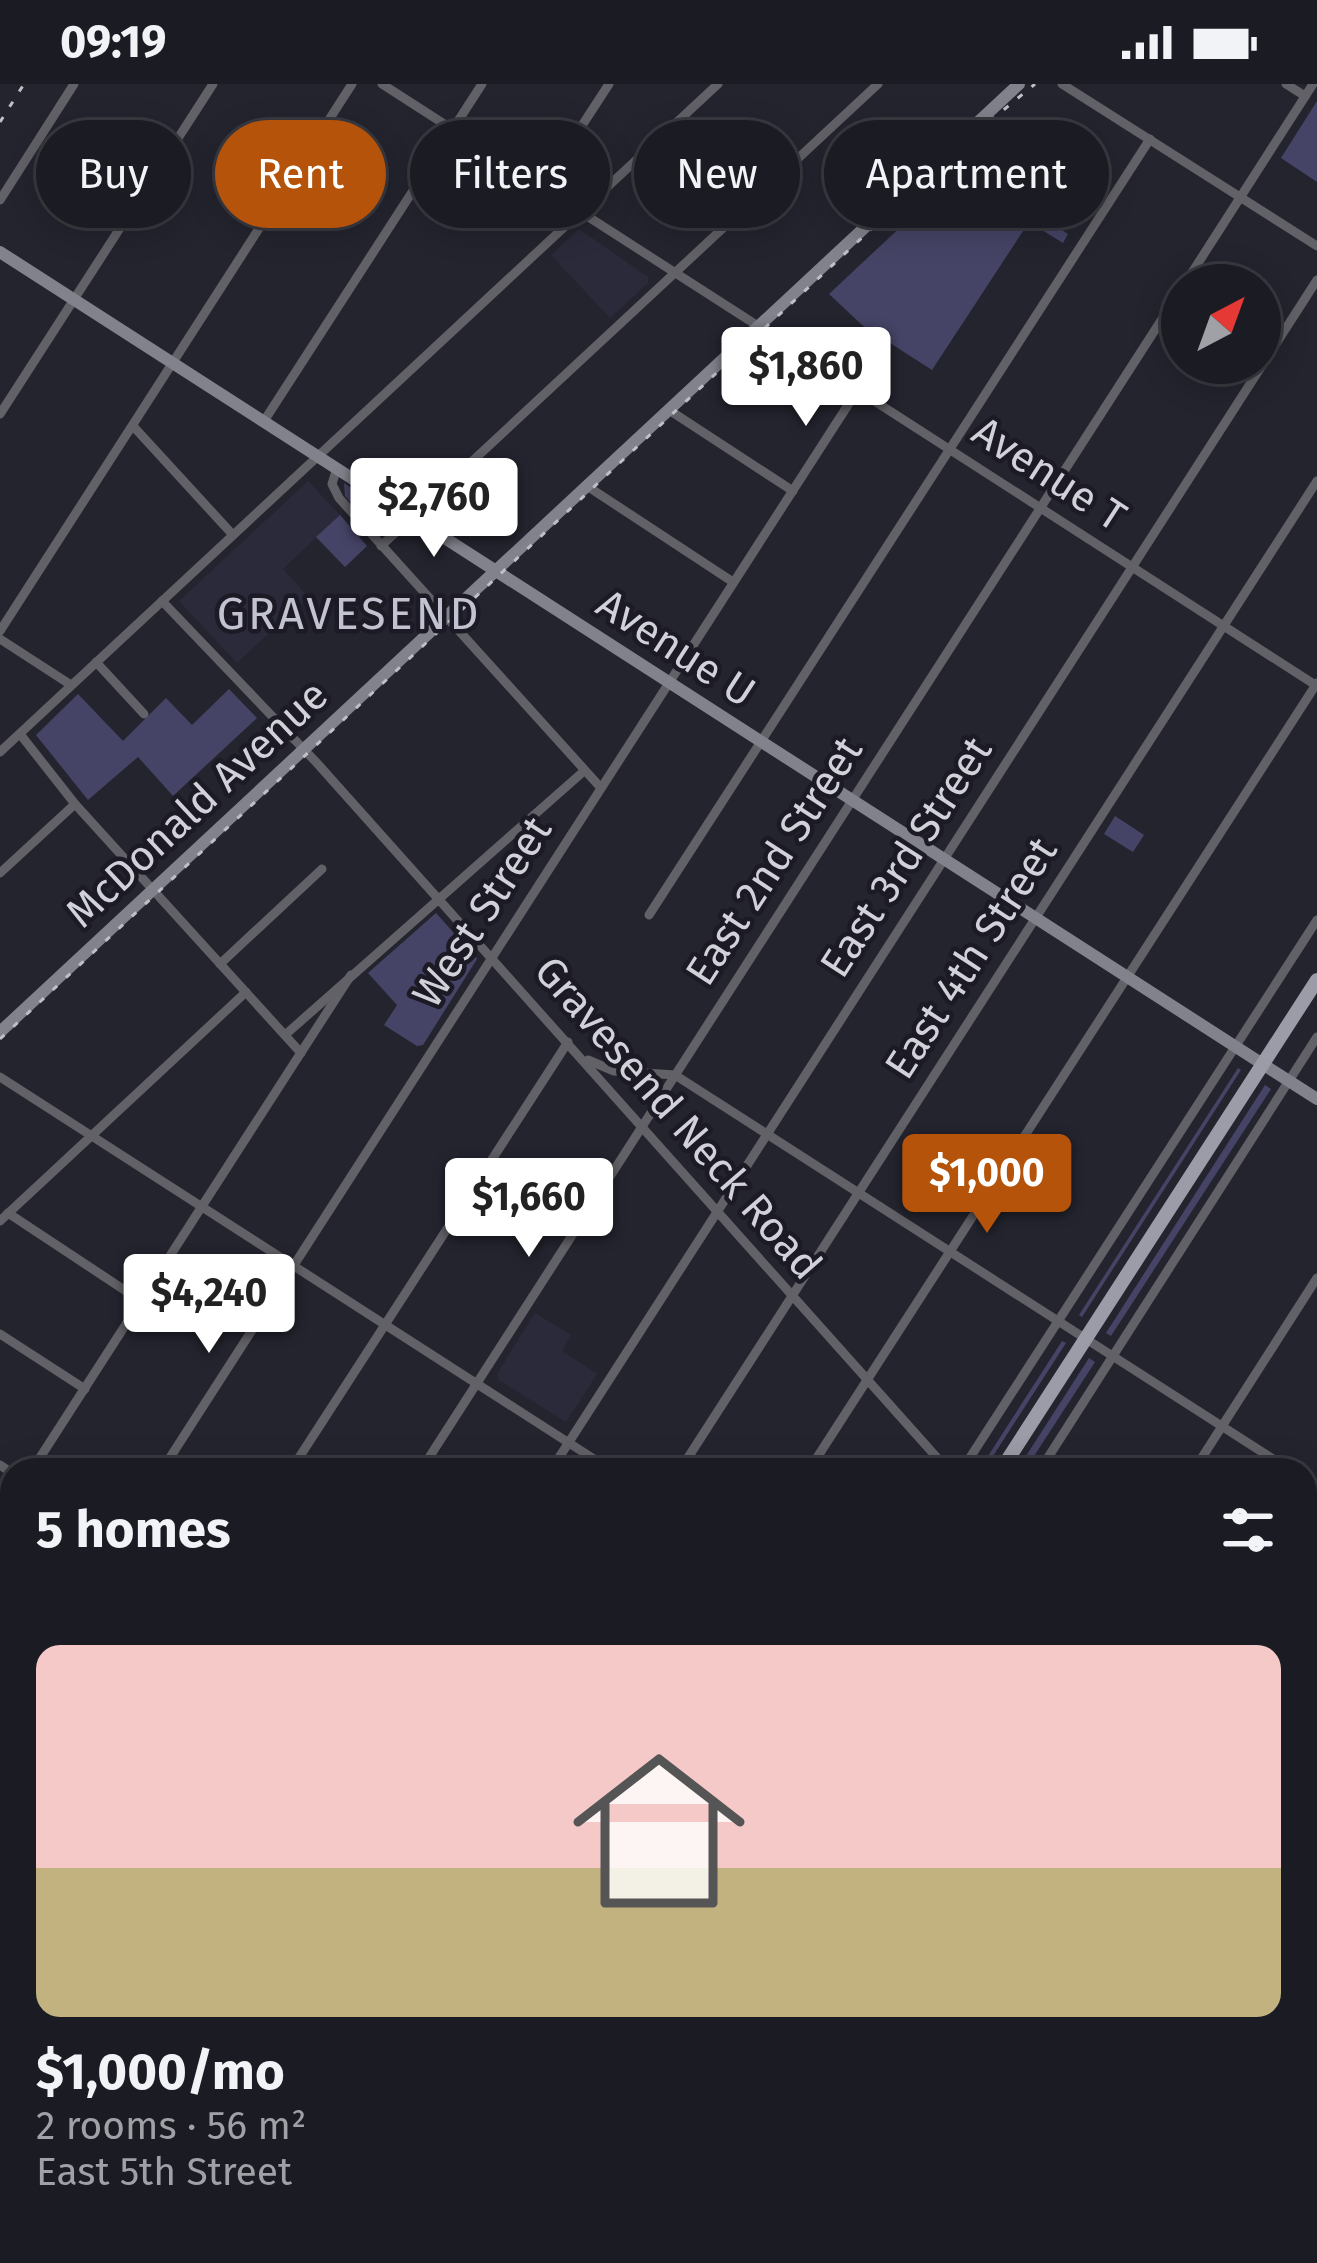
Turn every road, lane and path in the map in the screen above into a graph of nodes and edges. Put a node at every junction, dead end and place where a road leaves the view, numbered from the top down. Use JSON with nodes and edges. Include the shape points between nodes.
{"nodes":[{"id":1,"x":74,"y":84,"type":"edge"},
{"id":2,"x":213,"y":84,"type":"edge"},
{"id":3,"x":352,"y":84,"type":"edge"},
{"id":4,"x":382,"y":84,"type":"edge"},
{"id":5,"x":482,"y":84,"type":"edge"},
{"id":6,"x":609,"y":84,"type":"edge"},
{"id":7,"x":718,"y":84,"type":"edge"},
{"id":8,"x":878,"y":84,"type":"edge"},
{"id":9,"x":1019,"y":84,"type":"edge"},
{"id":10,"x":1062,"y":84,"type":"edge"},
{"id":11,"x":1286,"y":84,"type":"edge"},
{"id":12,"x":1313,"y":84,"type":"edge"},
{"id":13,"x":1305,"y":96,"type":"junction"},
{"id":14,"x":438,"y":120,"type":"edge"},
{"id":15,"x":458,"y":120,"type":"edge"},
{"id":16,"x":586,"y":120,"type":"edge"},
{"id":17,"x":1150,"y":139,"type":"junction"},
{"id":18,"x":610,"y":184,"type":"edge"},
{"id":19,"x":410,"y":194,"type":"edge"},
{"id":20,"x":1240,"y":197,"type":"junction"},
{"id":21,"x":0,"y":200,"type":"edge"},
{"id":22,"x":563,"y":228,"type":"edge"},
{"id":23,"x":605,"y":228,"type":"edge"},
{"id":24,"x":1317,"y":247,"type":"edge"},
{"id":25,"x":0,"y":252,"type":"edge"},
{"id":26,"x":1197,"y":264,"type":"edge"},
{"id":27,"x":675,"y":273,"type":"junction"},
{"id":28,"x":1317,"y":280,"type":"edge"},
{"id":29,"x":74,"y":299,"type":"junction"},
{"id":30,"x":1161,"y":320,"type":"edge"},
{"id":31,"x":758,"y":327,"type":"junction"},
{"id":32,"x":172,"y":363,"type":"junction"},
{"id":33,"x":857,"y":391,"type":"junction"},
{"id":34,"x":669,"y":410,"type":"junction"},
{"id":35,"x":0,"y":414,"type":"edge"},
{"id":36,"x":264,"y":421,"type":"junction"},
{"id":37,"x":133,"y":426,"type":"junction"},
{"id":38,"x":949,"y":449,"type":"junction"},
{"id":39,"x":318,"y":456,"type":"junction"},
{"id":40,"x":337,"y":468,"type":"junction"},
{"id":41,"x":1317,"y":481,"type":"edge"},
{"id":42,"x":587,"y":486,"type":"junction"},
{"id":43,"x":793,"y":491,"type":"junction"},
{"id":44,"x":1040,"y":508,"type":"junction"},
{"id":45,"x":412,"y":517,"type":"junction"},
{"id":46,"x":233,"y":535,"type":"junction"},
{"id":47,"x":381,"y":546,"type":"junction"},
{"id":48,"x":1132,"y":567,"type":"junction"},
{"id":49,"x":496,"y":571,"type":"junction"},
{"id":50,"x":734,"y":582,"type":"junction"},
{"id":51,"x":162,"y":601,"type":"junction"},
{"id":52,"x":445,"y":617,"type":"junction"},
{"id":53,"x":1224,"y":626,"type":"junction"},
{"id":54,"x":0,"y":635,"type":"edge"},
{"id":55,"x":97,"y":662,"type":"junction"},
{"id":56,"x":669,"y":682,"type":"junction"},
{"id":57,"x":1316,"y":684,"type":"edge"},
{"id":58,"x":71,"y":685,"type":"junction"},
{"id":59,"x":144,"y":714,"type":"dead end"},
{"id":60,"x":20,"y":734,"type":"junction"},
{"id":61,"x":761,"y":741,"type":"junction"},
{"id":62,"x":304,"y":751,"type":"junction"},
{"id":63,"x":0,"y":752,"type":"edge"},
{"id":64,"x":584,"y":771,"type":"junction"},
{"id":65,"x":601,"y":788,"type":"junction"},
{"id":66,"x":852,"y":800,"type":"junction"},
{"id":67,"x":75,"y":804,"type":"junction"},
{"id":68,"x":944,"y":859,"type":"junction"},
{"id":69,"x":322,"y":869,"type":"dead end"},
{"id":70,"x":0,"y":873,"type":"edge"},
{"id":71,"x":153,"y":890,"type":"junction"},
{"id":72,"x":438,"y":898,"type":"junction"},
{"id":73,"x":649,"y":915,"type":"dead end"},
{"id":74,"x":1035,"y":918,"type":"junction"},
{"id":75,"x":1317,"y":920,"type":"edge"},
{"id":76,"x":492,"y":957,"type":"junction"},
{"id":77,"x":220,"y":964,"type":"junction"},
{"id":78,"x":351,"y":975,"type":"junction"},
{"id":79,"x":1127,"y":977,"type":"junction"},
{"id":80,"x":1317,"y":980,"type":"edge"},
{"id":81,"x":246,"y":992,"type":"junction"},
{"id":82,"x":0,"y":1032,"type":"edge"},
{"id":83,"x":285,"y":1035,"type":"junction"},
{"id":84,"x":1317,"y":1036,"type":"edge"},
{"id":85,"x":571,"y":1046,"type":"junction"},
{"id":86,"x":1235,"y":1047,"type":"junction"},
{"id":87,"x":301,"y":1053,"type":"junction"},
{"id":88,"x":1263,"y":1064,"type":"junction"},
{"id":89,"x":675,"y":1075,"type":"junction"},
{"id":90,"x":0,"y":1077,"type":"edge"},
{"id":91,"x":1289,"y":1081,"type":"junction"},
{"id":92,"x":1317,"y":1099,"type":"edge"},
{"id":93,"x":641,"y":1127,"type":"junction"},
{"id":94,"x":768,"y":1134,"type":"junction"},
{"id":95,"x":91,"y":1136,"type":"junction"},
{"id":96,"x":859,"y":1192,"type":"junction"},
{"id":97,"x":202,"y":1206,"type":"junction"},
{"id":98,"x":716,"y":1214,"type":"junction"},
{"id":99,"x":4,"y":1217,"type":"edge"},
{"id":100,"x":950,"y":1251,"type":"junction"},
{"id":101,"x":293,"y":1266,"type":"junction"},
{"id":102,"x":1317,"y":1278,"type":"edge"},
{"id":103,"x":791,"y":1297,"type":"junction"},
{"id":104,"x":141,"y":1301,"type":"junction"},
{"id":105,"x":1058,"y":1321,"type":"junction"},
{"id":106,"x":385,"y":1324,"type":"junction"},
{"id":107,"x":0,"y":1334,"type":"edge"},
{"id":108,"x":1086,"y":1339,"type":"junction"},
{"id":109,"x":1113,"y":1356,"type":"junction"},
{"id":110,"x":867,"y":1381,"type":"junction"},
{"id":111,"x":477,"y":1383,"type":"junction"},
{"id":112,"x":85,"y":1389,"type":"junction"},
{"id":113,"x":1222,"y":1426,"type":"junction"},
{"id":114,"x":568,"y":1443,"type":"junction"},
{"id":115,"x":40,"y":1458,"type":"edge"},
{"id":116,"x":170,"y":1458,"type":"edge"},
{"id":117,"x":299,"y":1458,"type":"edge"},
{"id":118,"x":429,"y":1458,"type":"edge"},
{"id":119,"x":559,"y":1458,"type":"edge"},
{"id":120,"x":592,"y":1458,"type":"edge"},
{"id":121,"x":688,"y":1458,"type":"edge"},
{"id":122,"x":817,"y":1458,"type":"edge"},
{"id":123,"x":937,"y":1458,"type":"edge"},
{"id":124,"x":970,"y":1458,"type":"edge"},
{"id":125,"x":1009,"y":1458,"type":"edge"},
{"id":126,"x":1048,"y":1458,"type":"edge"},
{"id":127,"x":1202,"y":1458,"type":"edge"},
{"id":128,"x":1271,"y":1458,"type":"edge"}],
"edges":[{"from":1,"to":21,"type":"street"},
{"from":2,"to":29,"type":"street"},
{"from":3,"to":32,"type":"street"},
{"from":4,"to":14,"type":"street","name":"Avenue T"},
{"from":5,"to":15,"type":"street"},
{"from":6,"to":16,"type":"street"},
{"from":7,"to":18,"type":"street"},
{"from":8,"to":27,"type":"street"},
{"from":9,"to":31,"type":"main road","name":"McDonald Avenue"},
{"from":10,"to":17,"type":"street"},
{"from":11,"to":13,"type":"street"},
{"from":12,"to":13,"type":"street","name":"East 2nd Street"},
{"from":13,"to":20,"type":"street","name":"East 2nd Street"},
{"from":17,"to":20,"type":"street"},
{"from":17,"to":38,"type":"street"},
{"from":19,"to":36,"type":"street"},
{"from":20,"to":24,"type":"street"},
{"from":20,"to":26,"type":"street","name":"East 2nd Street"},
{"from":22,"to":39,"type":"street"},
{"from":23,"to":27,"type":"street","name":"Avenue T"},
{"from":25,"to":29,"type":"main road","name":"Avenue U"},
{"from":27,"to":31,"type":"street","name":"Avenue T"},
{"from":27,"to":45,"type":"street"},
{"from":28,"to":48,"type":"street","name":"East 3rd Street"},
{"from":29,"to":32,"type":"main road","name":"Avenue U"},
{"from":29,"to":35,"type":"street"},
{"from":30,"to":44,"type":"street","name":"East 2nd Street"},
{"from":31,"to":33,"type":"street","name":"Avenue T"},
{"from":31,"to":34,"type":"main road","name":"McDonald Avenue"},
{"from":32,"to":36,"type":"main road","name":"Avenue U"},
{"from":32,"to":37,"type":"street"},
{"from":33,"to":38,"type":"street","name":"Avenue T"},
{"from":33,"to":43,"type":"street","name":"West Street"},
{"from":34,"to":42,"type":"main road","name":"McDonald Avenue"},
{"from":34,"to":43,"type":"street"},
{"from":36,"to":39,"type":"main road","name":"Avenue U"},
{"from":37,"to":46,"type":"street"},
{"from":37,"to":54,"type":"street"},
{"from":38,"to":44,"type":"street","name":"Avenue T"},
{"from":38,"to":61,"type":"street"},
{"from":39,"to":40,"type":"main road","name":"Avenue U"},
{"from":39,"to":46,"type":"street"},
{"from":40,"to":45,"type":"main road","name":"Avenue U"},
{"from":40,"to":47,"type":"street","via":[[332,484],[339,498]]},
{"from":41,"to":53,"type":"street","name":"East 4th Street"},
{"from":42,"to":49,"type":"main road","name":"McDonald Avenue"},
{"from":42,"to":50,"type":"street"},
{"from":43,"to":50,"type":"street","name":"West Street"},
{"from":44,"to":48,"type":"street","name":"Avenue T"},
{"from":44,"to":66,"type":"street","name":"East 2nd Street"},
{"from":45,"to":47,"type":"street"},
{"from":45,"to":49,"type":"main road","name":"Avenue U"},
{"from":46,"to":51,"type":"street"},
{"from":47,"to":52,"type":"street"},
{"from":48,"to":53,"type":"street","name":"Avenue T"},
{"from":48,"to":68,"type":"street","name":"East 3rd Street"},
{"from":49,"to":52,"type":"main road","name":"McDonald Avenue"},
{"from":49,"to":56,"type":"main road","name":"Avenue U"},
{"from":50,"to":56,"type":"street","name":"West Street"},
{"from":51,"to":55,"type":"street"},
{"from":51,"to":62,"type":"street","name":"Gravesend Neck Road"},
{"from":52,"to":62,"type":"main road","name":"McDonald Avenue"},
{"from":52,"to":64,"type":"street"},
{"from":53,"to":57,"type":"street","name":"Avenue T"},
{"from":53,"to":74,"type":"street","name":"East 4th Street"},
{"from":54,"to":58,"type":"street"},
{"from":55,"to":58,"type":"street"},
{"from":55,"to":59,"type":"street"},
{"from":56,"to":61,"type":"main road","name":"Avenue U"},
{"from":56,"to":65,"type":"street","name":"West Street"},
{"from":57,"to":79,"type":"street"},
{"from":58,"to":60,"type":"street"},
{"from":60,"to":63,"type":"street"},
{"from":60,"to":67,"type":"street"},
{"from":61,"to":66,"type":"main road","name":"Avenue U"},
{"from":61,"to":73,"type":"street"},
{"from":62,"to":71,"type":"main road","name":"McDonald Avenue"},
{"from":62,"to":72,"type":"street","name":"Gravesend Neck Road"},
{"from":64,"to":65,"type":"street"},
{"from":64,"to":72,"type":"street"},
{"from":65,"to":76,"type":"street","name":"West Street"},
{"from":66,"to":68,"type":"main road","name":"Avenue U"},
{"from":66,"to":89,"type":"street","name":"East 2nd Street"},
{"from":67,"to":70,"type":"street"},
{"from":67,"to":71,"type":"street"},
{"from":68,"to":74,"type":"main road","name":"Avenue U"},
{"from":68,"to":94,"type":"street","name":"East 3rd Street"},
{"from":69,"to":77,"type":"street"},
{"from":71,"to":77,"type":"street"},
{"from":71,"to":82,"type":"main road","name":"McDonald Avenue"},
{"from":72,"to":76,"type":"street","name":"Gravesend Neck Road"},
{"from":72,"to":78,"type":"street"},
{"from":74,"to":79,"type":"main road","name":"Avenue U"},
{"from":74,"to":96,"type":"street","name":"East 4th Street"},
{"from":75,"to":86,"type":"street"},
{"from":76,"to":85,"type":"street","name":"Gravesend Neck Road"},
{"from":76,"to":101,"type":"street","name":"West Street"},
{"from":77,"to":81,"type":"street"},
{"from":78,"to":83,"type":"street"},
{"from":78,"to":87,"type":"street"},
{"from":79,"to":86,"type":"main road","name":"Avenue U"},
{"from":79,"to":100,"type":"street"},
{"from":80,"to":88,"type":"main road"},
{"from":81,"to":83,"type":"street"},
{"from":81,"to":95,"type":"street"},
{"from":83,"to":87,"type":"street"},
{"from":84,"to":91,"type":"street"},
{"from":85,"to":89,"type":"street","via":[[604,1069]]},
{"from":85,"to":93,"type":"street","name":"Gravesend Neck Road"},
{"from":85,"to":106,"type":"street"},
{"from":86,"to":88,"type":"main road","name":"Avenue U"},
{"from":86,"to":105,"type":"street"},
{"from":87,"to":97,"type":"street"},
{"from":88,"to":91,"type":"main road","name":"Avenue U"},
{"from":88,"to":108,"type":"main road"},
{"from":89,"to":93,"type":"street","name":"East 2nd Street"},
{"from":89,"to":94,"type":"street"},
{"from":90,"to":95,"type":"street"},
{"from":91,"to":92,"type":"main road","name":"Avenue U"},
{"from":91,"to":109,"type":"street"},
{"from":93,"to":98,"type":"street","name":"Gravesend Neck Road"},
{"from":93,"to":111,"type":"street","name":"East 2nd Street"},
{"from":94,"to":96,"type":"street"},
{"from":94,"to":98,"type":"street","name":"East 3rd Street"},
{"from":95,"to":97,"type":"street"},
{"from":95,"to":99,"type":"street"},
{"from":96,"to":100,"type":"street"},
{"from":96,"to":103,"type":"street","name":"East 4th Street"},
{"from":97,"to":101,"type":"street"},
{"from":97,"to":104,"type":"street"},
{"from":98,"to":103,"type":"street","name":"Gravesend Neck Road"},
{"from":98,"to":114,"type":"street","name":"East 3rd Street"},
{"from":99,"to":104,"type":"street"},
{"from":100,"to":105,"type":"street"},
{"from":100,"to":110,"type":"street"},
{"from":101,"to":106,"type":"street"},
{"from":101,"to":116,"type":"street","name":"West Street"},
{"from":102,"to":113,"type":"street"},
{"from":103,"to":110,"type":"street","name":"Gravesend Neck Road"},
{"from":103,"to":121,"type":"street","name":"East 4th Street"},
{"from":104,"to":112,"type":"street"},
{"from":105,"to":108,"type":"street"},
{"from":105,"to":124,"type":"street"},
{"from":106,"to":111,"type":"street"},
{"from":106,"to":117,"type":"street"},
{"from":107,"to":112,"type":"street"},
{"from":108,"to":109,"type":"street"},
{"from":108,"to":125,"type":"main road"},
{"from":109,"to":113,"type":"street"},
{"from":109,"to":126,"type":"street"},
{"from":110,"to":122,"type":"street"},
{"from":110,"to":123,"type":"street","name":"Gravesend Neck Road"},
{"from":111,"to":114,"type":"street"},
{"from":111,"to":118,"type":"street","name":"East 2nd Street"},
{"from":112,"to":115,"type":"street"},
{"from":113,"to":127,"type":"street"},
{"from":113,"to":128,"type":"street"},
{"from":114,"to":119,"type":"street","name":"East 3rd Street"},
{"from":114,"to":120,"type":"street"}]}
